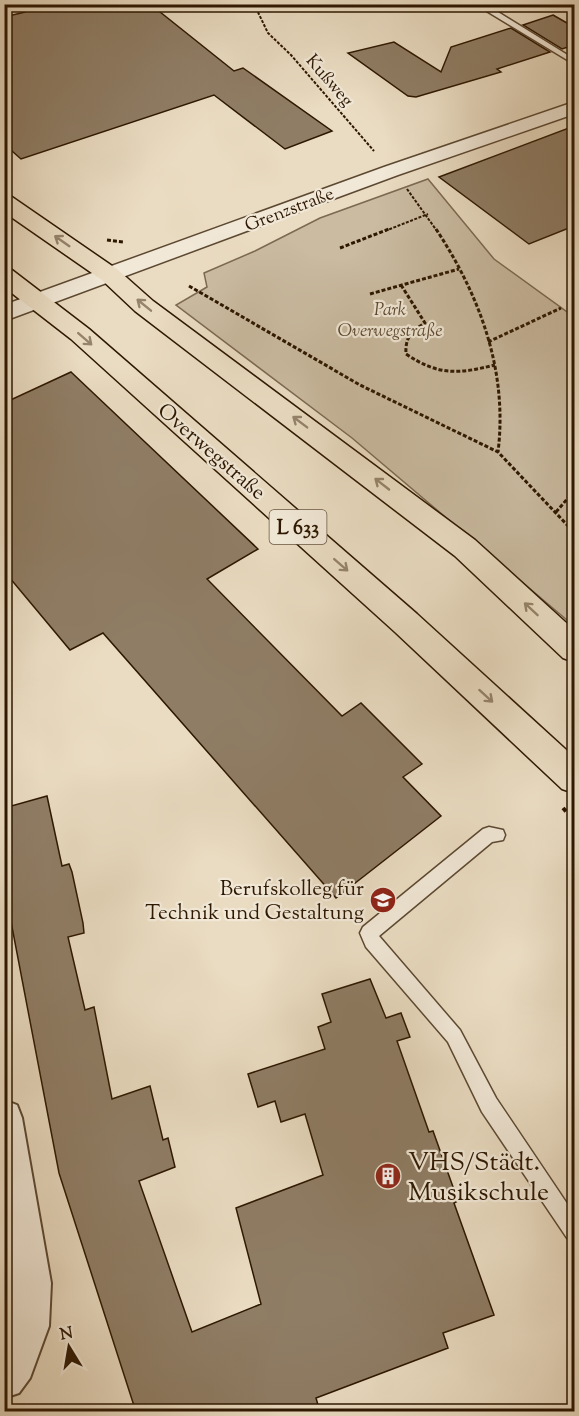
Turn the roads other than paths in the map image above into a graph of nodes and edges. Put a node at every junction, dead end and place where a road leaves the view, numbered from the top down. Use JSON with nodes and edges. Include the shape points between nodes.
{"nodes":[{"id":1,"x":479,"y":4,"type":"edge"},
{"id":2,"x":574,"y":62,"type":"edge"},
{"id":3,"x":574,"y":108,"type":"edge"},
{"id":4,"x":4,"y":202,"type":"edge"},
{"id":5,"x":110,"y":274,"type":"junction"},
{"id":6,"x":4,"y":275,"type":"edge"},
{"id":7,"x":40,"y":301,"type":"junction"},
{"id":8,"x":4,"y":314,"type":"edge"},
{"id":9,"x":574,"y":649,"type":"edge"},
{"id":10,"x":574,"y":778,"type":"edge"},
{"id":11,"x":497,"y":835,"type":"dead end"},
{"id":12,"x":4,"y":1118,"type":"edge"},
{"id":13,"x":574,"y":1231,"type":"edge"},
{"id":14,"x":4,"y":1378,"type":"edge"}],
"edges":[{"from":1,"to":2,"type":"lane"},
{"from":3,"to":5,"type":"street","name":"Grenzstraße"},
{"from":5,"to":4,"type":"main road","one_way":true},
{"from":5,"to":7,"type":"street","name":"Grenzstraße"},
{"from":9,"to":5,"type":"main road","one_way":true,"via":[[465,548],[144,306]]},
{"from":6,"to":7,"type":"main road","name":"Overwegstraße","number":"L 633"},
{"from":7,"to":8,"type":"street","name":"Grenzstraße"},
{"from":7,"to":10,"type":"main road","name":"Overwegstraße","number":"L 633","one_way":true,"via":[[406,623]]},
{"from":11,"to":13,"type":"lane","via":[[489,834],[369,933],[454,1036],[489,1105]]},
{"from":12,"to":14,"type":"street","via":[[30,1283],[29,1326],[15,1363]]}]}
